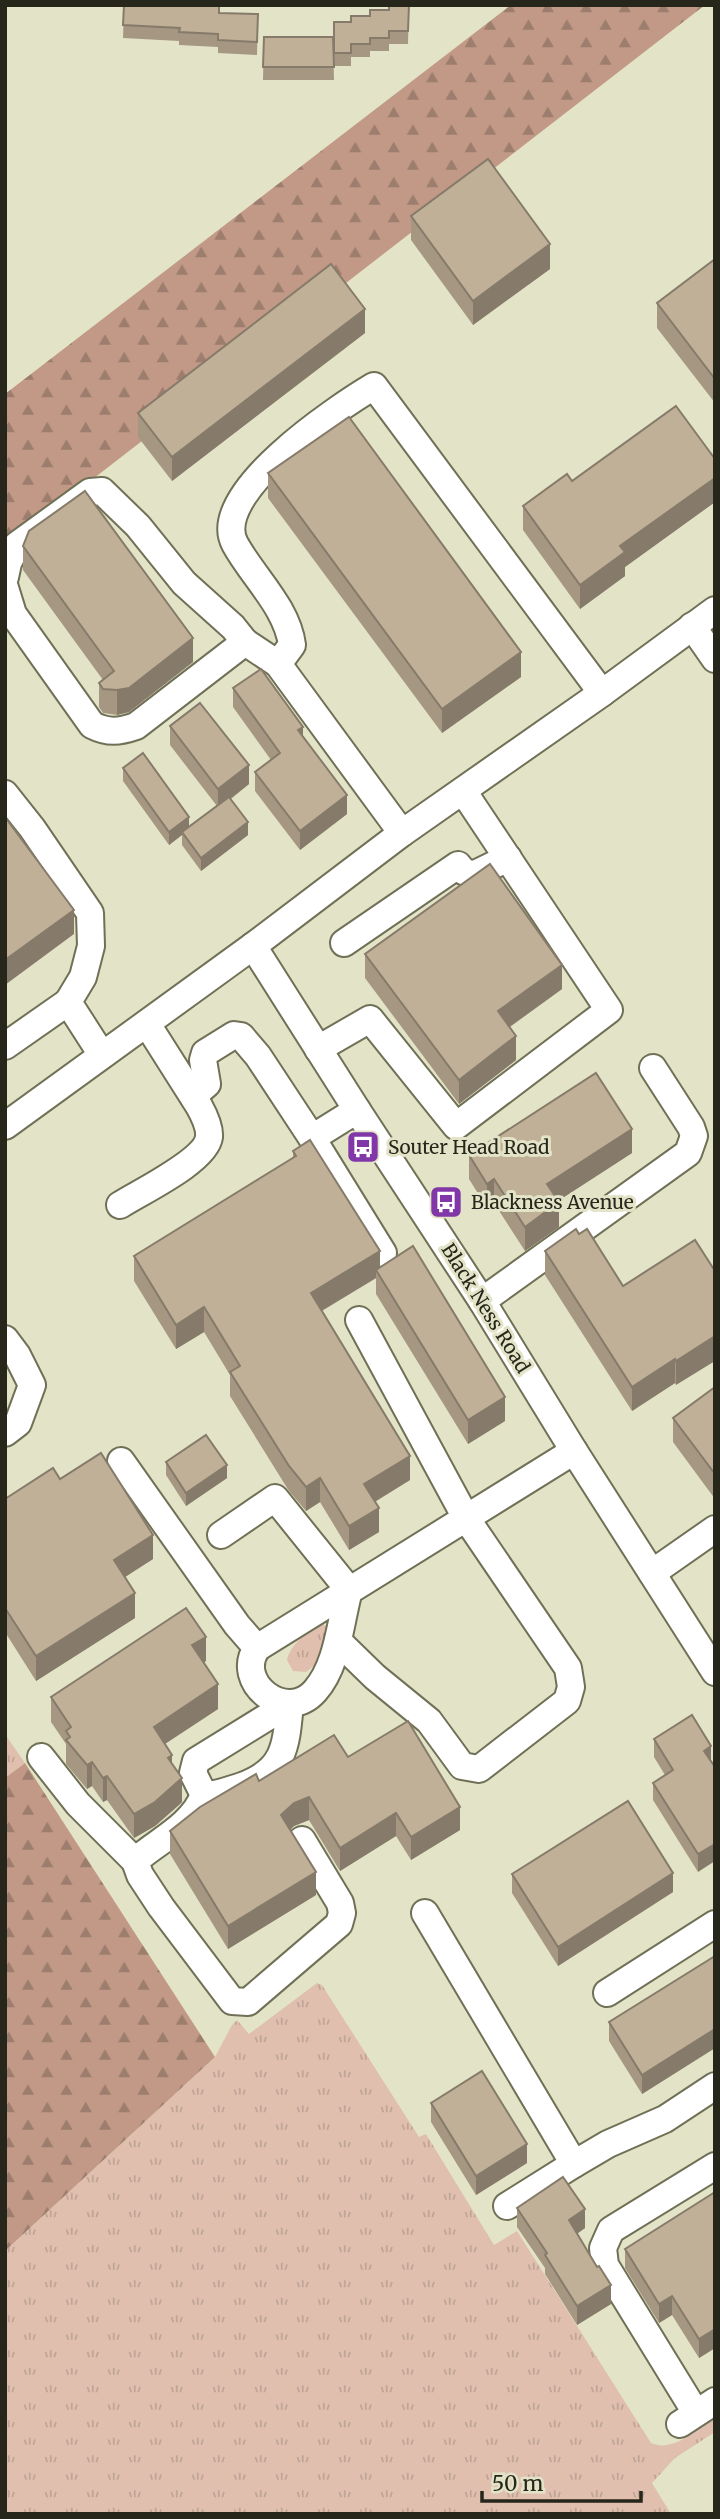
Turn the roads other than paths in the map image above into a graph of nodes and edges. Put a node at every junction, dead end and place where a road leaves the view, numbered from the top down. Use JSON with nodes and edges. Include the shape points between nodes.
{"nodes":[{"id":1,"x":5,"y":577,"type":"edge"},
{"id":2,"x":5,"y":588,"type":"edge"},
{"id":3,"x":715,"y":610,"type":"edge"},
{"id":4,"x":692,"y":626,"type":"junction"},
{"id":5,"x":245,"y":642,"type":"junction"},
{"id":6,"x":715,"y":659,"type":"edge"},
{"id":7,"x":278,"y":664,"type":"junction"},
{"id":8,"x":602,"y":693,"type":"junction"},
{"id":9,"x":463,"y":791,"type":"junction"},
{"id":10,"x":5,"y":794,"type":"edge"},
{"id":11,"x":402,"y":833,"type":"junction"},
{"id":12,"x":508,"y":858,"type":"junction"},
{"id":13,"x":344,"y":943,"type":"dead end"},
{"id":14,"x":253,"y":946,"type":"junction"},
{"id":15,"x":68,"y":1002,"type":"junction"},
{"id":16,"x":147,"y":1024,"type":"junction"},
{"id":17,"x":5,"y":1046,"type":"edge"},
{"id":18,"x":318,"y":1049,"type":"junction"},
{"id":19,"x":102,"y":1055,"type":"junction"},
{"id":20,"x":653,"y":1068,"type":"dead end"},
{"id":21,"x":193,"y":1096,"type":"junction"},
{"id":22,"x":357,"y":1110,"type":"junction"},
{"id":23,"x":5,"y":1126,"type":"edge"},
{"id":24,"x":312,"y":1138,"type":"junction"},
{"id":25,"x":120,"y":1205,"type":"dead end"},
{"id":26,"x":383,"y":1253,"type":"dead end"},
{"id":27,"x":482,"y":1301,"type":"junction"},
{"id":28,"x":359,"y":1320,"type":"dead end"},
{"id":29,"x":5,"y":1339,"type":"edge"},
{"id":30,"x":5,"y":1433,"type":"edge"},
{"id":31,"x":574,"y":1451,"type":"junction"},
{"id":32,"x":121,"y":1461,"type":"dead end"},
{"id":33,"x":466,"y":1518,"type":"junction"},
{"id":34,"x":715,"y":1529,"type":"edge"},
{"id":35,"x":221,"y":1535,"type":"dead end"},
{"id":36,"x":652,"y":1573,"type":"junction"},
{"id":37,"x":349,"y":1590,"type":"junction"},
{"id":38,"x":338,"y":1641,"type":"junction"},
{"id":39,"x":257,"y":1648,"type":"junction"},
{"id":40,"x":715,"y":1672,"type":"edge"},
{"id":41,"x":290,"y":1703,"type":"junction"},
{"id":42,"x":41,"y":1757,"type":"dead end"},
{"id":43,"x":204,"y":1795,"type":"junction"},
{"id":44,"x":302,"y":1840,"type":"dead end"},
{"id":45,"x":135,"y":1861,"type":"junction"},
{"id":46,"x":425,"y":1913,"type":"dead end"},
{"id":47,"x":715,"y":1924,"type":"edge"},
{"id":48,"x":607,"y":1993,"type":"dead end"},
{"id":49,"x":715,"y":2086,"type":"edge"},
{"id":50,"x":574,"y":2164,"type":"junction"},
{"id":51,"x":715,"y":2166,"type":"edge"},
{"id":52,"x":508,"y":2206,"type":"dead end"},
{"id":53,"x":697,"y":2412,"type":"edge"}],
"edges":[{"from":1,"to":5,"type":"street","via":[[17,545],[90,492],[102,491],[138,526],[184,583]]},
{"from":2,"to":5,"type":"street","via":[[13,614],[92,724],[105,731],[136,726]]},
{"from":3,"to":4,"type":"street"},
{"from":4,"to":6,"type":"street"},
{"from":4,"to":8,"type":"street"},
{"from":5,"to":7,"type":"street"},
{"from":7,"to":8,"type":"street","via":[[292,645],[290,628],[233,541],[231,519],[241,496],[268,467],[374,386]]},
{"from":7,"to":11,"type":"street"},
{"from":8,"to":9,"type":"street"},
{"from":9,"to":11,"type":"street"},
{"from":9,"to":12,"type":"street"},
{"from":10,"to":15,"type":"street","via":[[90,914],[91,946],[83,977]]},
{"from":11,"to":14,"type":"street"},
{"from":12,"to":13,"type":"street","via":[[473,875],[458,865]]},
{"from":12,"to":18,"type":"street","via":[[609,1010],[457,1126],[370,1019]]},
{"from":14,"to":16,"type":"street"},
{"from":14,"to":18,"type":"street","name":"Black Ness Road"},
{"from":15,"to":17,"type":"street"},
{"from":15,"to":19,"type":"street"},
{"from":16,"to":19,"type":"street"},
{"from":16,"to":21,"type":"street"},
{"from":18,"to":22,"type":"street","name":"Black Ness Road"},
{"from":19,"to":23,"type":"street"},
{"from":20,"to":27,"type":"street","via":[[691,1127],[694,1136],[688,1153]]},
{"from":21,"to":24,"type":"street","via":[[207,1084],[205,1053],[234,1035],[241,1036]]},
{"from":21,"to":25,"type":"street","via":[[209,1131],[207,1146],[183,1167]]},
{"from":22,"to":24,"type":"street"},
{"from":22,"to":27,"type":"street","name":"Black Ness Road"},
{"from":24,"to":26,"type":"street"},
{"from":27,"to":31,"type":"street","name":"Black Ness Road"},
{"from":28,"to":33,"type":"street"},
{"from":29,"to":30,"type":"street","via":[[32,1385],[18,1423]]},
{"from":31,"to":33,"type":"street"},
{"from":31,"to":36,"type":"street","name":"Black Ness Road"},
{"from":32,"to":39,"type":"street"},
{"from":33,"to":37,"type":"street"},
{"from":33,"to":38,"type":"street","via":[[568,1668],[571,1687],[567,1701],[479,1769],[471,1769],[462,1766],[429,1721]]},
{"from":34,"to":36,"type":"street"},
{"from":35,"to":37,"type":"street","via":[[275,1499]]},
{"from":36,"to":40,"type":"street","name":"Black Ness Road"},
{"from":37,"to":38,"type":"street"},
{"from":37,"to":39,"type":"street"},
{"from":38,"to":41,"type":"street","via":[[313,1693]]},
{"from":39,"to":41,"type":"street","via":[[250,1666],[258,1687],[276,1702]]},
{"from":41,"to":43,"type":"street","via":[[285,1748],[277,1765],[252,1782]]},
{"from":41,"to":43,"type":"street","via":[[196,1760],[192,1773]]},
{"from":42,"to":45,"type":"street","via":[[78,1804]]},
{"from":43,"to":45,"type":"street","via":[[198,1810],[183,1825]]},
{"from":44,"to":45,"type":"street","via":[[340,1903],[339,1924],[248,2002],[232,2001],[161,1907]]},
{"from":46,"to":50,"type":"street"},
{"from":47,"to":48,"type":"street"},
{"from":49,"to":50,"type":"street","via":[[665,2119]]},
{"from":50,"to":52,"type":"street"},
{"from":51,"to":53,"type":"street","via":[[611,2230],[603,2248],[605,2265]]}]}
